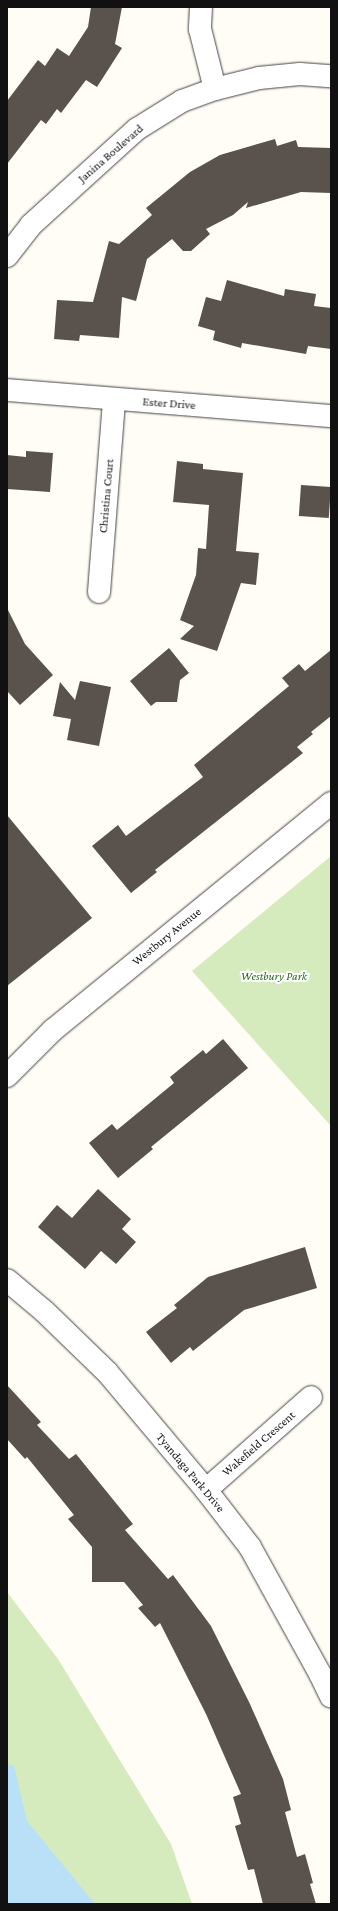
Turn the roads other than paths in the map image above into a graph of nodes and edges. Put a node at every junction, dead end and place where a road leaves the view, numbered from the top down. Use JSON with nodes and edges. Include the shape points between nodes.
{"nodes":[{"id":1,"x":200,"y":7,"type":"edge"},
{"id":2,"x":331,"y":76,"type":"edge"},
{"id":3,"x":216,"y":89,"type":"junction"},
{"id":4,"x":7,"y":256,"type":"edge"},
{"id":5,"x":7,"y":390,"type":"edge"},
{"id":6,"x":114,"y":400,"type":"junction"},
{"id":7,"x":331,"y":416,"type":"edge"},
{"id":8,"x":99,"y":592,"type":"dead end"},
{"id":9,"x":331,"y":802,"type":"edge"},
{"id":10,"x":7,"y":1076,"type":"edge"},
{"id":11,"x":7,"y":1280,"type":"edge"},
{"id":12,"x":311,"y":1397,"type":"dead end"},
{"id":13,"x":206,"y":1490,"type":"junction"},
{"id":14,"x":331,"y":1697,"type":"edge"}],
"edges":[{"from":1,"to":3,"type":"street","via":[[200,29]]},
{"from":2,"to":3,"type":"street","name":"Janina Boulevard","via":[[300,74],[266,78]]},
{"from":3,"to":4,"type":"street","name":"Janina Boulevard","via":[[182,101],[137,129],[31,225]]},
{"from":5,"to":6,"type":"street","name":"Ester Drive"},
{"from":6,"to":7,"type":"street","name":"Ester Drive"},
{"from":6,"to":8,"type":"street","name":"Christina Court"},
{"from":9,"to":10,"type":"street","name":"Westbury Avenue","via":[[53,1030]]},
{"from":11,"to":13,"type":"street","name":"Tyandaga Park Drive","via":[[44,1311],[106,1372]]},
{"from":12,"to":13,"type":"street","name":"Wakefield Crescent"},
{"from":13,"to":14,"type":"street","name":"Tyandaga Park Drive","via":[[250,1547]]}]}
